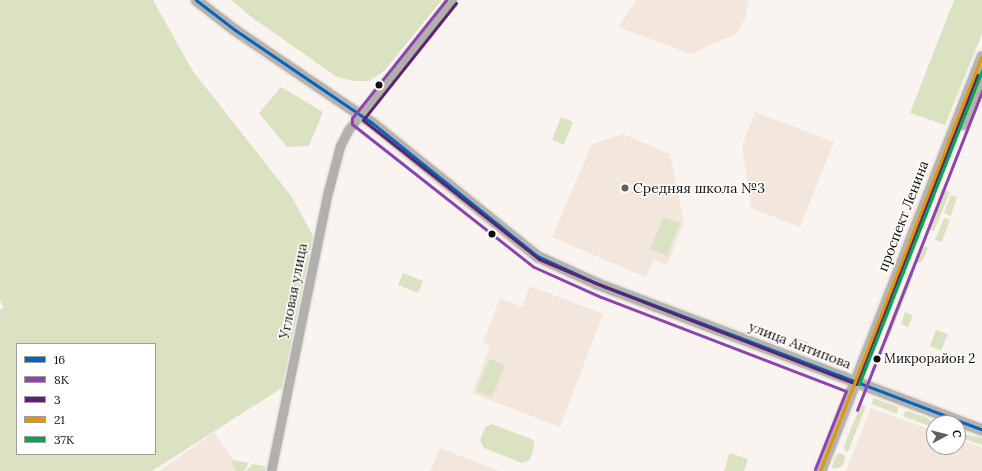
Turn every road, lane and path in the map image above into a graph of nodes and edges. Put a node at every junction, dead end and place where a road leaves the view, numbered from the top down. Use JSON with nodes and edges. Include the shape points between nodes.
{"nodes":[{"id":1,"x":186,"y":0,"type":"edge"},
{"id":2,"x":196,"y":0,"type":"edge"},
{"id":3,"x":452,"y":0,"type":"edge"},
{"id":4,"x":982,"y":56,"type":"edge"},
{"id":5,"x":982,"y":77,"type":"edge"},
{"id":6,"x":972,"y":92,"type":"junction"},
{"id":7,"x":358,"y":118,"type":"junction"},
{"id":8,"x":857,"y":386,"type":"junction"},
{"id":9,"x":927,"y":415,"type":"edge"},
{"id":10,"x":966,"y":430,"type":"edge"},
{"id":11,"x":982,"y":430,"type":"edge"},
{"id":12,"x":982,"y":435,"type":"edge"},
{"id":13,"x":270,"y":471,"type":"edge"},
{"id":14,"x":820,"y":471,"type":"edge"},
{"id":15,"x":827,"y":471,"type":"edge"}],
"edges":[{"from":1,"to":7,"type":"main road","name":"улица Антипова"},
{"from":2,"to":7,"type":"main road","name":"улица Антипова"},
{"from":3,"to":7,"type":"street","name":"Угловая улица"},
{"from":4,"to":6,"type":"main road","name":"проспект Ленина"},
{"from":5,"to":6,"type":"main road","name":"проспект Ленина"},
{"from":6,"to":8,"type":"main road","name":"проспект Ленина"},
{"from":7,"to":8,"type":"main road","name":"улица Антипова","via":[[536,263],[607,293]]},
{"from":7,"to":13,"type":"street","name":"Угловая улица","via":[[346,133],[334,162]]},
{"from":8,"to":9,"type":"main road","name":"улица Антипова"},
{"from":8,"to":11,"type":"main road","name":"улица Антипова"},
{"from":8,"to":14,"type":"main road"},
{"from":8,"to":15,"type":"main road"},
{"from":10,"to":12,"type":"main road"}]}
